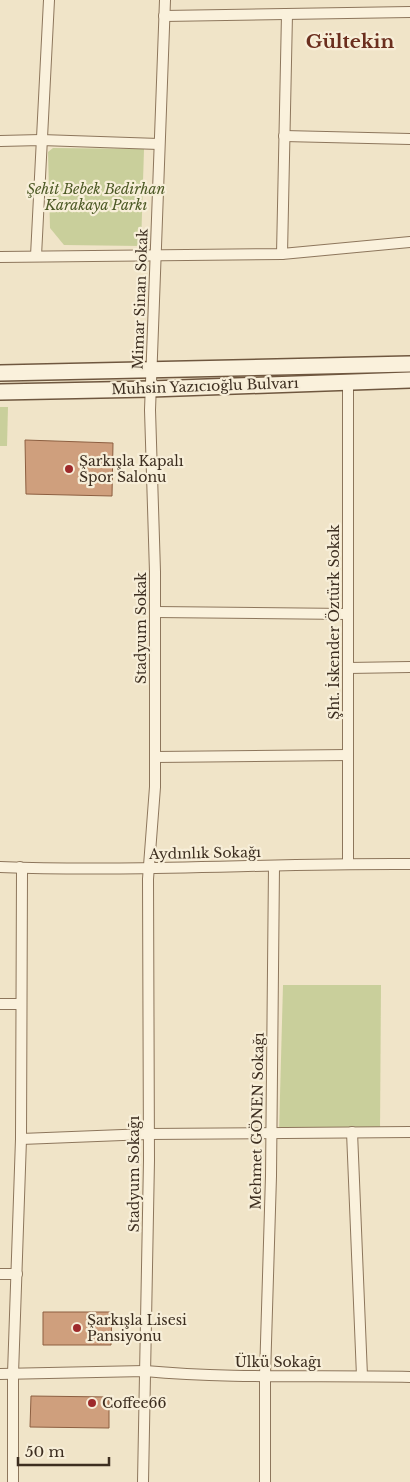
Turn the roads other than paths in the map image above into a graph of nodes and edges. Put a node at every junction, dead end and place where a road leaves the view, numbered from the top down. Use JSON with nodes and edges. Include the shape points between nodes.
{"nodes":[{"id":1,"x":49,"y":0,"type":"edge"},
{"id":2,"x":165,"y":0,"type":"edge"},
{"id":3,"x":410,"y":12,"type":"edge"},
{"id":4,"x":287,"y":14,"type":"junction"},
{"id":5,"x":164,"y":16,"type":"junction"},
{"id":6,"x":284,"y":136,"type":"junction"},
{"id":7,"x":410,"y":139,"type":"edge"},
{"id":8,"x":41,"y":140,"type":"junction"},
{"id":9,"x":0,"y":141,"type":"edge"},
{"id":10,"x":159,"y":144,"type":"junction"},
{"id":11,"x":410,"y":242,"type":"edge"},
{"id":12,"x":155,"y":254,"type":"junction"},
{"id":13,"x":282,"y":254,"type":"junction"},
{"id":14,"x":36,"y":256,"type":"junction"},
{"id":15,"x":0,"y":257,"type":"edge"},
{"id":16,"x":410,"y":364,"type":"edge"},
{"id":17,"x":151,"y":369,"type":"junction"},
{"id":18,"x":0,"y":373,"type":"edge"},
{"id":19,"x":410,"y":380,"type":"edge"},
{"id":20,"x":348,"y":381,"type":"junction"},
{"id":21,"x":151,"y":389,"type":"junction"},
{"id":22,"x":0,"y":392,"type":"edge"},
{"id":23,"x":155,"y":612,"type":"junction"},
{"id":24,"x":348,"y":614,"type":"junction"},
{"id":25,"x":410,"y":667,"type":"edge"},
{"id":26,"x":348,"y":668,"type":"junction"},
{"id":27,"x":348,"y":755,"type":"junction"},
{"id":28,"x":155,"y":756,"type":"junction"},
{"id":29,"x":348,"y":863,"type":"junction"},
{"id":30,"x":410,"y":864,"type":"edge"},
{"id":31,"x":0,"y":866,"type":"edge"},
{"id":32,"x":274,"y":866,"type":"junction"},
{"id":33,"x":20,"y":867,"type":"junction"},
{"id":34,"x":150,"y":867,"type":"junction"},
{"id":35,"x":0,"y":1004,"type":"edge"},
{"id":36,"x":20,"y":1004,"type":"junction"},
{"id":37,"x":271,"y":1132,"type":"junction"},
{"id":38,"x":352,"y":1132,"type":"junction"},
{"id":39,"x":410,"y":1132,"type":"edge"},
{"id":40,"x":148,"y":1134,"type":"junction"},
{"id":41,"x":21,"y":1139,"type":"junction"},
{"id":42,"x":0,"y":1274,"type":"edge"},
{"id":43,"x":17,"y":1274,"type":"junction"},
{"id":44,"x":145,"y":1371,"type":"junction"},
{"id":45,"x":0,"y":1374,"type":"edge"},
{"id":46,"x":13,"y":1374,"type":"junction"},
{"id":47,"x":265,"y":1376,"type":"junction"},
{"id":48,"x":362,"y":1376,"type":"junction"},
{"id":49,"x":410,"y":1377,"type":"edge"},
{"id":50,"x":13,"y":1482,"type":"edge"},
{"id":51,"x":143,"y":1482,"type":"edge"},
{"id":52,"x":265,"y":1482,"type":"edge"}],
"edges":[{"from":1,"to":8,"type":"street"},
{"from":2,"to":5,"type":"street","name":"Mimar Sinan Sokak"},
{"from":3,"to":4,"type":"street"},
{"from":4,"to":5,"type":"street"},
{"from":4,"to":6,"type":"street"},
{"from":5,"to":10,"type":"street","name":"Mimar Sinan Sokak"},
{"from":6,"to":7,"type":"street"},
{"from":6,"to":13,"type":"street"},
{"from":8,"to":9,"type":"street"},
{"from":8,"to":10,"type":"street"},
{"from":8,"to":14,"type":"street"},
{"from":10,"to":12,"type":"street","name":"Mimar Sinan Sokak"},
{"from":11,"to":13,"type":"street"},
{"from":12,"to":13,"type":"street"},
{"from":12,"to":14,"type":"street"},
{"from":12,"to":17,"type":"street","name":"Mimar Sinan Sokak"},
{"from":14,"to":15,"type":"street"},
{"from":16,"to":17,"type":"main road","name":"Muhsin Yazıcıoğlu Bulvarı"},
{"from":17,"to":18,"type":"main road","name":"Muhsin Yazıcıoğlu Bulvarı"},
{"from":17,"to":21,"type":"street","name":"Mimar Sinan Sokak"},
{"from":19,"to":20,"type":"main road","name":"Muhsin Yazıcıoğlu Bulvarı"},
{"from":20,"to":21,"type":"main road","name":"Muhsin Yazıcıoğlu Bulvarı"},
{"from":20,"to":24,"type":"street","name":"Şht. İskender Öztürk Sokak"},
{"from":21,"to":22,"type":"main road","name":"Muhsin Yazıcıoğlu Bulvarı"},
{"from":21,"to":23,"type":"street","name":"Stadyum Sokak"},
{"from":23,"to":24,"type":"street"},
{"from":23,"to":28,"type":"street","name":"Stadyum Sokak"},
{"from":24,"to":26,"type":"street","name":"Şht. İskender Öztürk Sokak"},
{"from":25,"to":26,"type":"street"},
{"from":26,"to":27,"type":"street","name":"Şht. İskender Öztürk Sokak"},
{"from":27,"to":28,"type":"street"},
{"from":27,"to":29,"type":"street","name":"Şht. İskender Öztürk Sokak"},
{"from":28,"to":34,"type":"street","name":"Stadyum Sokak"},
{"from":29,"to":30,"type":"street","name":"Aydınlık Sokağı"},
{"from":29,"to":32,"type":"street","name":"Aydınlık Sokağı"},
{"from":31,"to":33,"type":"street","name":"Aydınlık Sokağı"},
{"from":32,"to":34,"type":"street","name":"Aydınlık Sokağı"},
{"from":32,"to":37,"type":"street","name":"Mehmet GÖNEN Sokağı"},
{"from":33,"to":34,"type":"street","name":"Aydınlık Sokağı"},
{"from":33,"to":36,"type":"street"},
{"from":34,"to":40,"type":"street","name":"Stadyum Sokağı"},
{"from":35,"to":36,"type":"street"},
{"from":36,"to":41,"type":"street"},
{"from":37,"to":38,"type":"street"},
{"from":37,"to":40,"type":"street"},
{"from":37,"to":47,"type":"street","name":"Mehmet GÖNEN Sokağı"},
{"from":38,"to":39,"type":"street"},
{"from":38,"to":48,"type":"street"},
{"from":40,"to":41,"type":"street"},
{"from":40,"to":44,"type":"street","name":"Stadyum Sokağı"},
{"from":41,"to":43,"type":"street"},
{"from":42,"to":43,"type":"street"},
{"from":43,"to":46,"type":"street"},
{"from":44,"to":46,"type":"street","name":"Ülkü Sokağı"},
{"from":44,"to":47,"type":"street","name":"Ülkü Sokağı"},
{"from":44,"to":51,"type":"street","name":"Stadyum Sokağı"},
{"from":45,"to":46,"type":"street","name":"Ülkü Sokağı"},
{"from":46,"to":50,"type":"street"},
{"from":47,"to":48,"type":"street","name":"Ülkü Sokağı"},
{"from":47,"to":52,"type":"street","name":"Mehmet GÖNEN Sokağı"},
{"from":48,"to":49,"type":"street","name":"Ülkü Sokağı"}]}
